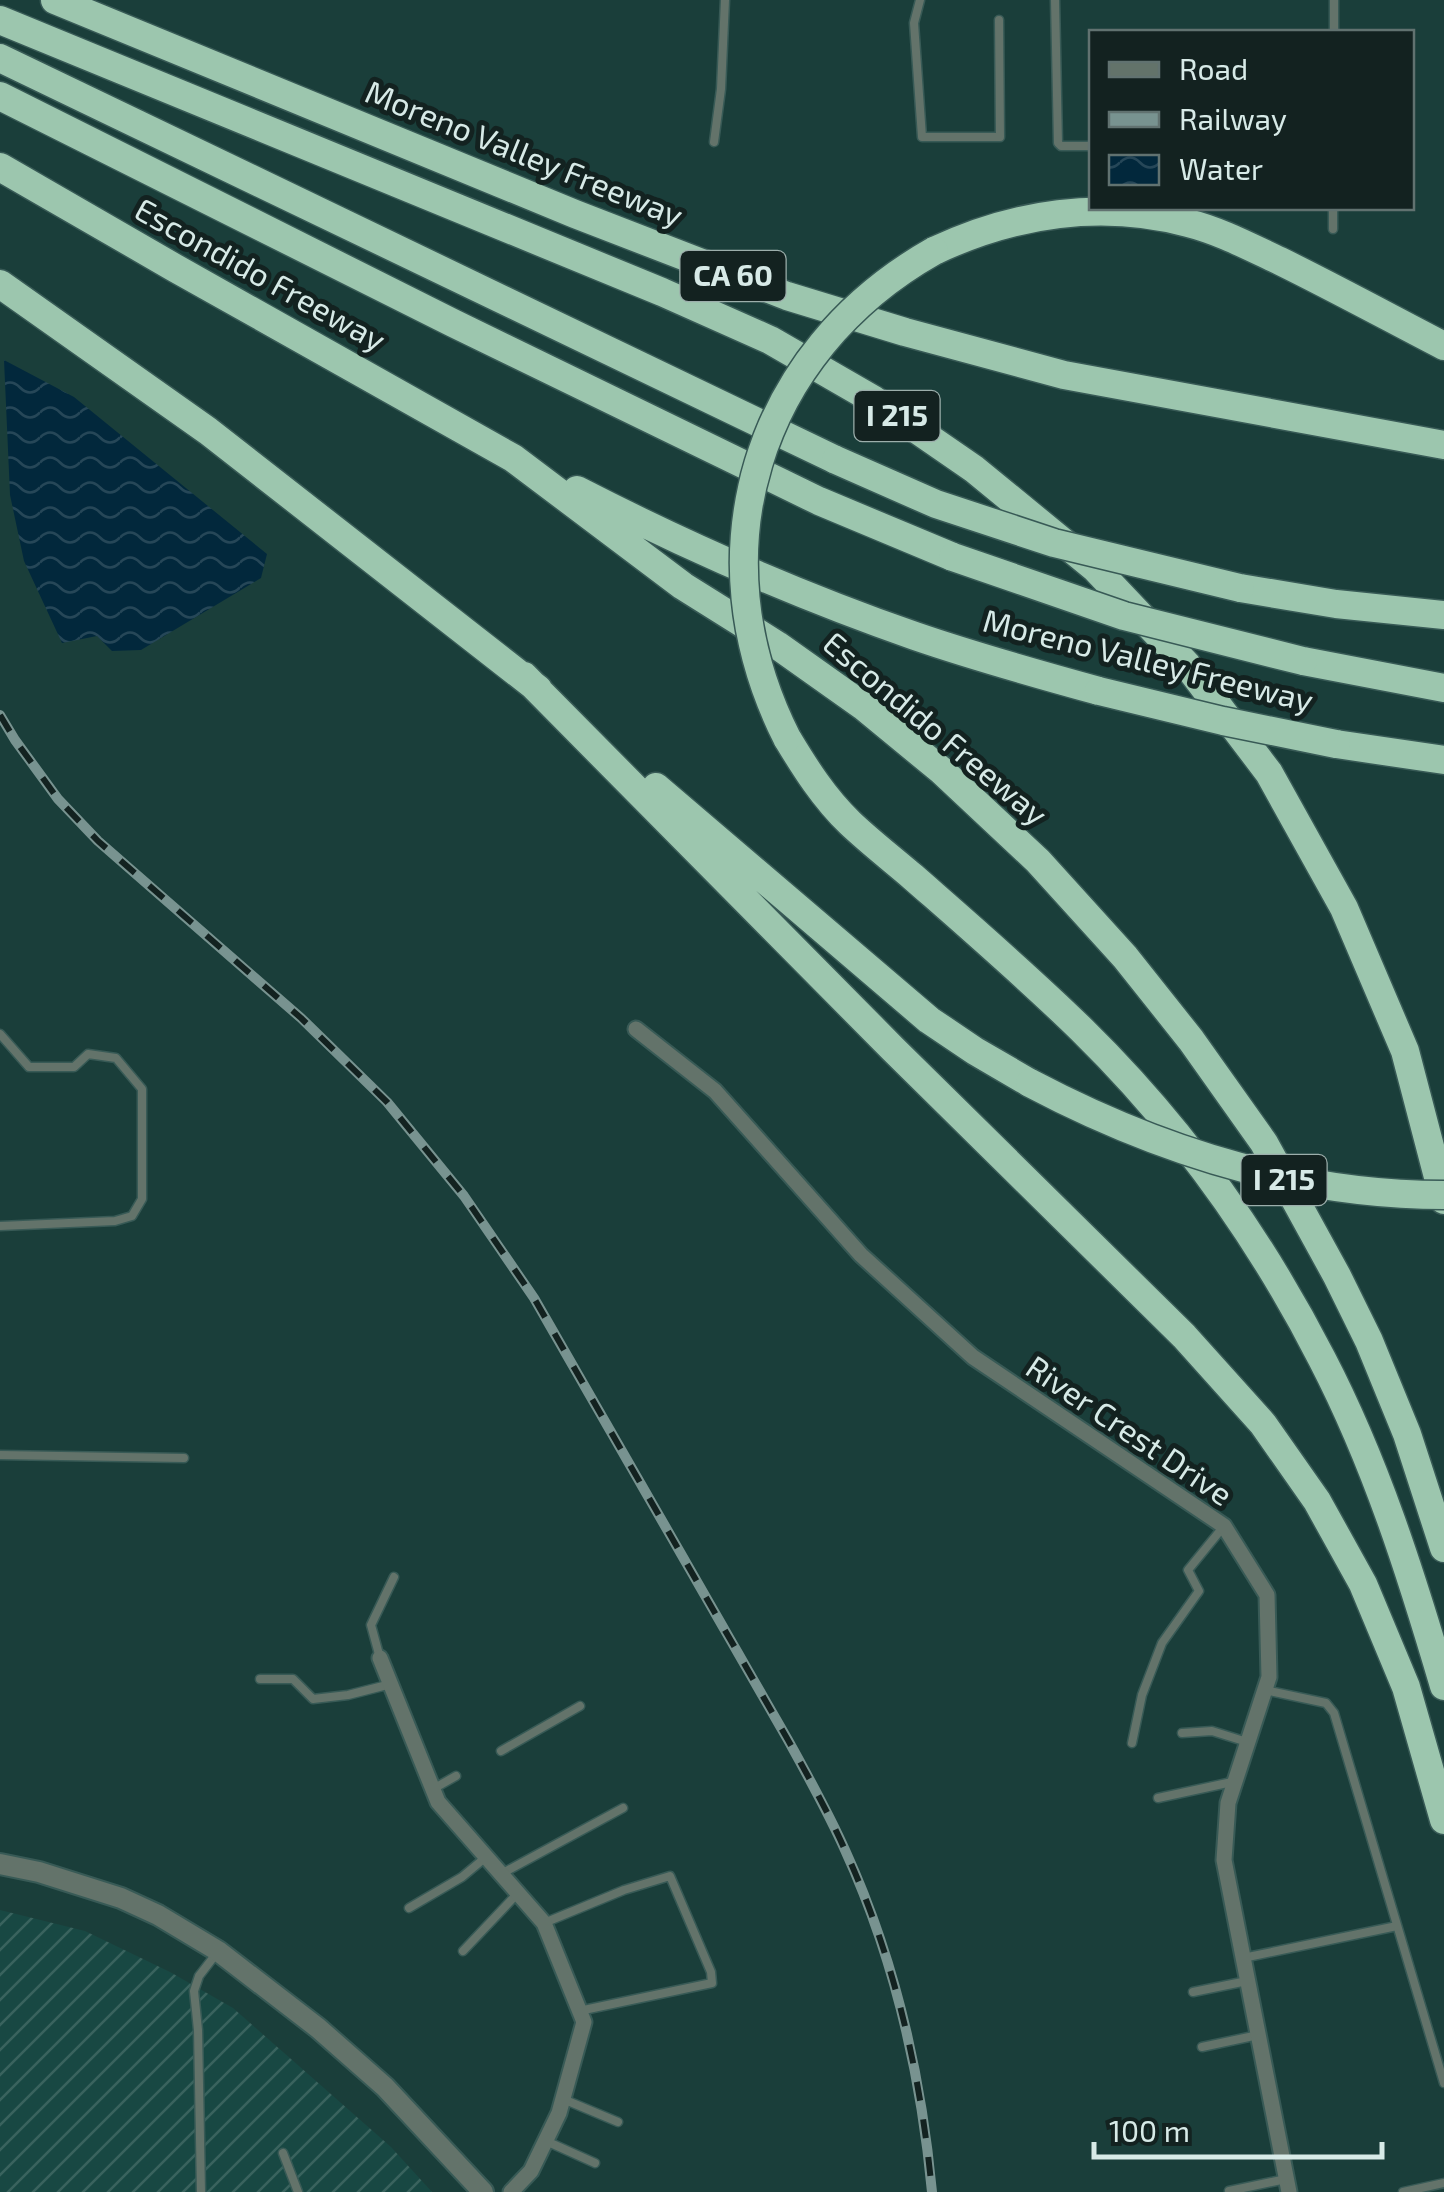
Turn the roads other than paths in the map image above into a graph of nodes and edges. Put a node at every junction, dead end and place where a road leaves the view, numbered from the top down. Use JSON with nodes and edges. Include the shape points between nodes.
{"nodes":[{"id":1,"x":56,"y":0,"type":"edge"},
{"id":2,"x":725,"y":0,"type":"edge"},
{"id":3,"x":920,"y":0,"type":"edge"},
{"id":4,"x":1056,"y":0,"type":"edge"},
{"id":5,"x":1334,"y":0,"type":"edge"},
{"id":6,"x":0,"y":20,"type":"edge"},
{"id":7,"x":999,"y":20,"type":"dead end"},
{"id":8,"x":1334,"y":30,"type":"edge"},
{"id":9,"x":0,"y":58,"type":"edge"},
{"id":10,"x":0,"y":96,"type":"edge"},
{"id":11,"x":714,"y":142,"type":"dead end"},
{"id":12,"x":1089,"y":146,"type":"edge"},
{"id":13,"x":0,"y":167,"type":"edge"},
{"id":14,"x":1333,"y":210,"type":"edge"},
{"id":15,"x":1333,"y":229,"type":"dead end"},
{"id":16,"x":0,"y":284,"type":"edge"},
{"id":17,"x":1444,"y":346,"type":"edge"},
{"id":18,"x":1444,"y":445,"type":"edge"},
{"id":19,"x":514,"y":458,"type":"junction"},
{"id":20,"x":1444,"y":615,"type":"edge"},
{"id":21,"x":524,"y":676,"type":"junction"},
{"id":22,"x":1444,"y":688,"type":"edge"},
{"id":23,"x":1444,"y":760,"type":"edge"},
{"id":24,"x":636,"y":1029,"type":"dead end"},
{"id":25,"x":0,"y":1034,"type":"edge"},
{"id":26,"x":1444,"y":1197,"type":"edge"},
{"id":27,"x":0,"y":1226,"type":"edge"},
{"id":28,"x":0,"y":1454,"type":"edge"},
{"id":29,"x":184,"y":1458,"type":"dead end"},
{"id":30,"x":1224,"y":1526,"type":"junction"},
{"id":31,"x":1444,"y":1548,"type":"edge"},
{"id":32,"x":394,"y":1577,"type":"dead end"},
{"id":33,"x":380,"y":1658,"type":"joint"},
{"id":34,"x":260,"y":1679,"type":"dead end"},
{"id":35,"x":390,"y":1684,"type":"junction"},
{"id":36,"x":1444,"y":1686,"type":"edge"},
{"id":37,"x":1265,"y":1690,"type":"junction"},
{"id":38,"x":580,"y":1706,"type":"dead end"},
{"id":39,"x":1182,"y":1733,"type":"dead end"},
{"id":40,"x":1132,"y":1742,"type":"dead end"},
{"id":41,"x":1247,"y":1742,"type":"junction"},
{"id":42,"x":501,"y":1751,"type":"dead end"},
{"id":43,"x":456,"y":1776,"type":"dead end"},
{"id":44,"x":1234,"y":1782,"type":"junction"},
{"id":45,"x":433,"y":1789,"type":"junction"},
{"id":46,"x":1158,"y":1798,"type":"dead end"},
{"id":47,"x":623,"y":1808,"type":"dead end"},
{"id":48,"x":1444,"y":1820,"type":"edge"},
{"id":49,"x":486,"y":1857,"type":"junction"},
{"id":50,"x":0,"y":1864,"type":"edge"},
{"id":51,"x":501,"y":1874,"type":"junction"},
{"id":52,"x":518,"y":1893,"type":"junction"},
{"id":53,"x":409,"y":1908,"type":"dead end"},
{"id":54,"x":544,"y":1923,"type":"junction"},
{"id":55,"x":1397,"y":1926,"type":"junction"},
{"id":56,"x":218,"y":1951,"type":"junction"},
{"id":57,"x":463,"y":1951,"type":"dead end"},
{"id":58,"x":1243,"y":1958,"type":"junction"},
{"id":59,"x":1247,"y":1981,"type":"junction"},
{"id":60,"x":1193,"y":1992,"type":"dead end"},
{"id":61,"x":580,"y":2011,"type":"junction"},
{"id":62,"x":1258,"y":2035,"type":"junction"},
{"id":63,"x":1202,"y":2047,"type":"dead end"},
{"id":64,"x":1444,"y":2083,"type":"edge"},
{"id":65,"x":563,"y":2100,"type":"junction"},
{"id":66,"x":618,"y":2122,"type":"dead end"},
{"id":67,"x":546,"y":2141,"type":"junction"},
{"id":68,"x":283,"y":2153,"type":"dead end"},
{"id":69,"x":595,"y":2163,"type":"dead end"},
{"id":70,"x":1444,"y":2183,"type":"edge"},
{"id":71,"x":1287,"y":2185,"type":"edge"},
{"id":72,"x":1229,"y":2191,"type":"edge"},
{"id":73,"x":201,"y":2192,"type":"edge"},
{"id":74,"x":298,"y":2192,"type":"edge"},
{"id":75,"x":483,"y":2192,"type":"edge"},
{"id":76,"x":512,"y":2192,"type":"edge"},
{"id":77,"x":1403,"y":2192,"type":"edge"}],
"edges":[{"from":1,"to":18,"type":"highway","name":"Moreno Valley Freeway","number":"CA 60","via":[[787,296],[1064,375]]},
{"from":2,"to":11,"type":"lane"},
{"from":3,"to":7,"type":"lane","via":[[914,23],[922,137],[1000,137]]},
{"from":4,"to":12,"type":"lane","via":[[1058,143]]},
{"from":5,"to":8,"type":"lane"},
{"from":6,"to":26,"type":"highway","number":"I 215","via":[[770,340],[874,400],[1096,569],[1187,665],[1269,773],[1344,908],[1405,1051]]},
{"from":9,"to":20,"type":"highway","bridge":true,"via":[[936,504],[1054,543],[1240,588]]},
{"from":10,"to":22,"type":"highway","bridge":true,"via":[[801,493],[953,557],[1124,616]]},
{"from":13,"to":19,"type":"highway","name":"Escondido Freeway","number":"I 215"},
{"from":14,"to":15,"type":"lane"},
{"from":16,"to":21,"type":"highway","via":[[208,431]]},
{"from":17,"to":36,"type":"highway","bridge":true,"via":[[1235,240],[1190,224],[1092,212],[1010,221],[902,269],[822,342],[775,422],[755,474],[744,560],[759,672],[811,776],[850,823],[1126,1074],[1226,1199],[1276,1278],[1322,1359],[1383,1498]]},
{"from":19,"to":23,"type":"highway","name":"Moreno Valley Freeway","bridge":true,"via":[[746,570],[914,636],[1099,692],[1336,744]]},
{"from":19,"to":31,"type":"highway","name":"Escondido Freeway","number":"I 215","via":[[683,586],[863,706],[1038,862],[1125,957],[1264,1144],[1328,1259],[1407,1434]]},
{"from":21,"to":26,"type":"highway","bridge":true,"via":[[928,1020],[1030,1083],[1124,1130],[1242,1168]]},
{"from":21,"to":48,"type":"highway","via":[[1184,1336],[1264,1424],[1363,1584],[1406,1687]]},
{"from":24,"to":30,"type":"street","name":"River Crest Drive","via":[[715,1091],[861,1255],[972,1357]]},
{"from":25,"to":27,"type":"lane","via":[[29,1068],[74,1068],[88,1054],[116,1058],[142,1089],[142,1199],[132,1216]]},
{"from":28,"to":29,"type":"lane"},
{"from":30,"to":37,"type":"street","name":"River Crest Drive","via":[[1267,1596]]},
{"from":30,"to":40,"type":"lane","via":[[1188,1570],[1199,1590],[1162,1643]]},
{"from":32,"to":33,"type":"lane","via":[[371,1625]]},
{"from":33,"to":35,"type":"street"},
{"from":34,"to":35,"type":"lane","via":[[293,1679],[314,1699]]},
{"from":35,"to":45,"type":"street"},
{"from":37,"to":41,"type":"street","name":"River Crest Drive"},
{"from":37,"to":55,"type":"lane","via":[[1326,1704],[1334,1713]]},
{"from":38,"to":42,"type":"lane"},
{"from":39,"to":41,"type":"lane","via":[[1212,1731]]},
{"from":41,"to":44,"type":"street","name":"River Crest Drive"},
{"from":43,"to":45,"type":"lane"},
{"from":44,"to":46,"type":"lane"},
{"from":44,"to":58,"type":"street","name":"River Crest Drive","via":[[1224,1860]]},
{"from":45,"to":49,"type":"street"},
{"from":47,"to":51,"type":"lane"},
{"from":49,"to":51,"type":"street"},
{"from":49,"to":53,"type":"lane"},
{"from":50,"to":56,"type":"street","via":[[120,1898]]},
{"from":51,"to":52,"type":"street"},
{"from":52,"to":54,"type":"street"},
{"from":52,"to":57,"type":"lane"},
{"from":54,"to":61,"type":"street"},
{"from":54,"to":61,"type":"lane","via":[[670,1876],[711,1972],[712,1983]]},
{"from":55,"to":58,"type":"lane"},
{"from":55,"to":64,"type":"lane"},
{"from":56,"to":73,"type":"lane","via":[[194,1991]]},
{"from":56,"to":75,"type":"street","via":[[386,2087]]},
{"from":58,"to":59,"type":"street","name":"River Crest Drive"},
{"from":59,"to":60,"type":"lane"},
{"from":59,"to":62,"type":"street","name":"River Crest Drive"},
{"from":61,"to":65,"type":"street","via":[[584,2022]]},
{"from":62,"to":63,"type":"lane"},
{"from":62,"to":71,"type":"street","name":"River Crest Drive"},
{"from":65,"to":66,"type":"lane"},
{"from":65,"to":67,"type":"street"},
{"from":67,"to":69,"type":"lane"},
{"from":67,"to":76,"type":"street"},
{"from":68,"to":74,"type":"lane"},
{"from":70,"to":77,"type":"lane"},
{"from":71,"to":72,"type":"lane"}]}
